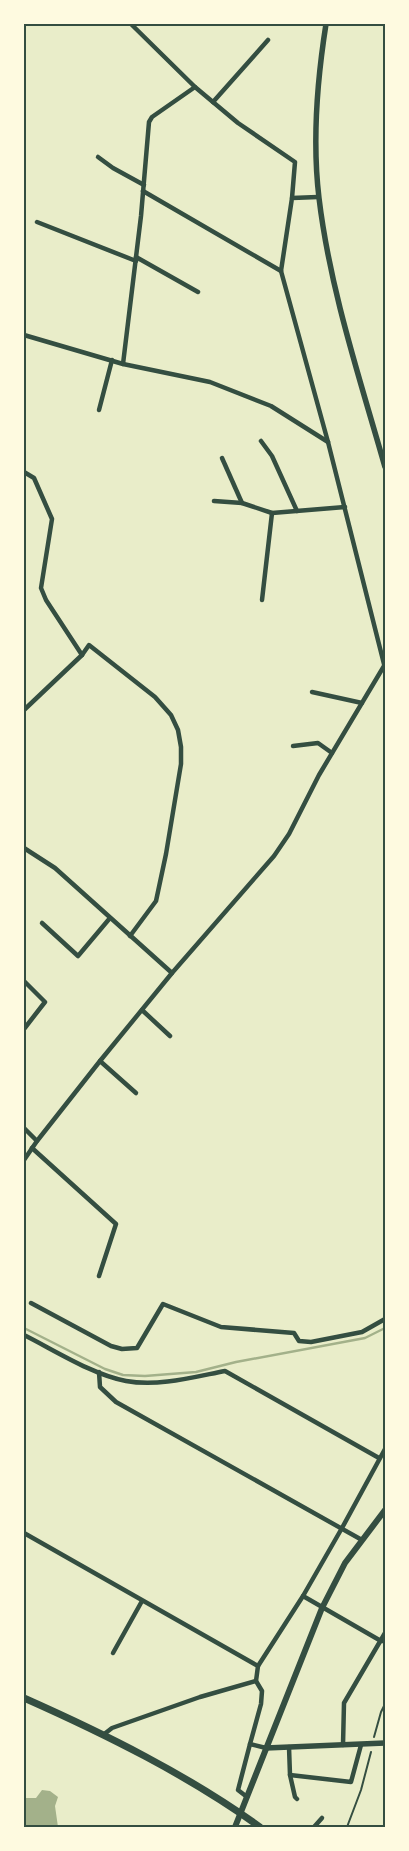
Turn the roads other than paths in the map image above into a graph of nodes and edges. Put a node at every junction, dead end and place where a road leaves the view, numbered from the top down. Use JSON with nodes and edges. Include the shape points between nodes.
{"nodes":[{"id":1,"x":131,"y":24,"type":"edge"},
{"id":2,"x":326,"y":24,"type":"edge"},
{"id":3,"x":268,"y":40,"type":"dead end"},
{"id":4,"x":195,"y":87,"type":"junction"},
{"id":5,"x":213,"y":102,"type":"junction"},
{"id":6,"x":98,"y":157,"type":"dead end"},
{"id":7,"x":144,"y":185,"type":"junction"},
{"id":8,"x":143,"y":191,"type":"junction"},
{"id":9,"x":318,"y":197,"type":"junction"},
{"id":10,"x":292,"y":198,"type":"junction"},
{"id":11,"x":37,"y":222,"type":"dead end"},
{"id":12,"x":136,"y":259,"type":"junction"},
{"id":13,"x":280,"y":271,"type":"junction"},
{"id":14,"x":198,"y":292,"type":"dead end"},
{"id":15,"x":24,"y":335,"type":"edge"},
{"id":16,"x":112,"y":360,"type":"junction"},
{"id":17,"x":123,"y":364,"type":"junction"},
{"id":18,"x":99,"y":410,"type":"dead end"},
{"id":19,"x":261,"y":441,"type":"dead end"},
{"id":20,"x":328,"y":442,"type":"junction"},
{"id":21,"x":222,"y":458,"type":"dead end"},
{"id":22,"x":385,"y":467,"type":"edge"},
{"id":23,"x":24,"y":472,"type":"edge"},
{"id":24,"x":214,"y":501,"type":"dead end"},
{"id":25,"x":242,"y":503,"type":"junction"},
{"id":26,"x":344,"y":507,"type":"junction"},
{"id":27,"x":297,"y":511,"type":"junction"},
{"id":28,"x":272,"y":513,"type":"junction"},
{"id":29,"x":262,"y":600,"type":"dead end"},
{"id":30,"x":82,"y":655,"type":"junction"},
{"id":31,"x":385,"y":667,"type":"edge"},
{"id":32,"x":312,"y":692,"type":"dead end"},
{"id":33,"x":362,"y":702,"type":"junction"},
{"id":34,"x":24,"y":710,"type":"edge"},
{"id":35,"x":293,"y":746,"type":"dead end"},
{"id":36,"x":332,"y":753,"type":"junction"},
{"id":37,"x":24,"y":848,"type":"edge"},
{"id":38,"x":110,"y":918,"type":"junction"},
{"id":39,"x":42,"y":923,"type":"dead end"},
{"id":40,"x":130,"y":936,"type":"junction"},
{"id":41,"x":172,"y":973,"type":"junction"},
{"id":42,"x":24,"y":981,"type":"edge"},
{"id":43,"x":142,"y":1010,"type":"junction"},
{"id":44,"x":24,"y":1028,"type":"edge"},
{"id":45,"x":170,"y":1036,"type":"dead end"},
{"id":46,"x":100,"y":1061,"type":"junction"},
{"id":47,"x":136,"y":1093,"type":"dead end"},
{"id":48,"x":24,"y":1128,"type":"edge"},
{"id":49,"x":37,"y":1141,"type":"junction"},
{"id":50,"x":32,"y":1148,"type":"junction"},
{"id":51,"x":24,"y":1160,"type":"edge"},
{"id":52,"x":99,"y":1276,"type":"dead end"},
{"id":53,"x":31,"y":1303,"type":"dead end"},
{"id":54,"x":385,"y":1319,"type":"edge"},
{"id":55,"x":24,"y":1335,"type":"edge"},
{"id":56,"x":99,"y":1372,"type":"junction"},
{"id":57,"x":385,"y":1449,"type":"edge"},
{"id":58,"x":379,"y":1458,"type":"junction"},
{"id":59,"x":385,"y":1510,"type":"edge"},
{"id":60,"x":342,"y":1528,"type":"junction"},
{"id":61,"x":24,"y":1533,"type":"edge"},
{"id":62,"x":362,"y":1540,"type":"junction"},
{"id":63,"x":303,"y":1596,"type":"junction"},
{"id":64,"x":142,"y":1601,"type":"junction"},
{"id":65,"x":322,"y":1608,"type":"junction"},
{"id":66,"x":385,"y":1633,"type":"edge"},
{"id":67,"x":383,"y":1641,"type":"edge"},
{"id":68,"x":113,"y":1653,"type":"dead end"},
{"id":69,"x":258,"y":1666,"type":"junction"},
{"id":70,"x":256,"y":1681,"type":"junction"},
{"id":71,"x":24,"y":1698,"type":"edge"},
{"id":72,"x":103,"y":1734,"type":"junction"},
{"id":73,"x":385,"y":1743,"type":"edge"},
{"id":74,"x":250,"y":1744,"type":"junction"},
{"id":75,"x":343,"y":1745,"type":"junction"},
{"id":76,"x":361,"y":1745,"type":"junction"},
{"id":77,"x":289,"y":1747,"type":"junction"},
{"id":78,"x":266,"y":1748,"type":"junction"},
{"id":79,"x":290,"y":1775,"type":"junction"},
{"id":80,"x":247,"y":1797,"type":"junction"},
{"id":81,"x":297,"y":1799,"type":"dead end"},
{"id":82,"x":241,"y":1813,"type":"junction"},
{"id":83,"x":322,"y":1818,"type":"dead end"},
{"id":84,"x":235,"y":1827,"type":"edge"},
{"id":85,"x":260,"y":1827,"type":"edge"},
{"id":86,"x":314,"y":1827,"type":"edge"}],
"edges":[{"from":1,"to":4,"type":"street"},
{"from":2,"to":9,"type":"street","via":[[315,142]]},
{"from":3,"to":5,"type":"street"},
{"from":4,"to":5,"type":"street"},
{"from":4,"to":7,"type":"street","via":[[149,122]]},
{"from":5,"to":10,"type":"street","via":[[295,162]]},
{"from":6,"to":7,"type":"street"},
{"from":7,"to":8,"type":"street"},
{"from":8,"to":12,"type":"street"},
{"from":8,"to":13,"type":"street"},
{"from":9,"to":10,"type":"street"},
{"from":9,"to":22,"type":"street","via":[[328,259]]},
{"from":10,"to":13,"type":"street"},
{"from":11,"to":12,"type":"street"},
{"from":12,"to":14,"type":"street"},
{"from":12,"to":17,"type":"street"},
{"from":13,"to":20,"type":"street"},
{"from":15,"to":16,"type":"street"},
{"from":16,"to":17,"type":"street"},
{"from":16,"to":18,"type":"street"},
{"from":17,"to":20,"type":"street","via":[[210,382],[271,406]]},
{"from":19,"to":27,"type":"street","via":[[272,456]]},
{"from":20,"to":26,"type":"street"},
{"from":21,"to":25,"type":"street"},
{"from":23,"to":30,"type":"street","via":[[34,478],[52,519],[41,588]]},
{"from":24,"to":25,"type":"street"},
{"from":25,"to":28,"type":"street"},
{"from":26,"to":27,"type":"street"},
{"from":26,"to":31,"type":"street"},
{"from":27,"to":28,"type":"street"},
{"from":28,"to":29,"type":"street"},
{"from":30,"to":34,"type":"street"},
{"from":30,"to":40,"type":"street","via":[[89,645],[155,697],[171,714],[178,730],[181,764],[156,901]]},
{"from":31,"to":33,"type":"street"},
{"from":32,"to":33,"type":"street"},
{"from":33,"to":36,"type":"street"},
{"from":35,"to":36,"type":"street","via":[[318,743]]},
{"from":36,"to":41,"type":"street","via":[[274,856]]},
{"from":37,"to":38,"type":"street","via":[[55,868]]},
{"from":38,"to":39,"type":"street","via":[[78,956]]},
{"from":38,"to":40,"type":"street"},
{"from":40,"to":41,"type":"street"},
{"from":41,"to":43,"type":"street"},
{"from":42,"to":44,"type":"street","via":[[46,1002]]},
{"from":43,"to":45,"type":"street"},
{"from":43,"to":46,"type":"street"},
{"from":46,"to":47,"type":"street"},
{"from":46,"to":49,"type":"street"},
{"from":48,"to":49,"type":"street"},
{"from":49,"to":50,"type":"street"},
{"from":50,"to":51,"type":"street"},
{"from":50,"to":52,"type":"street","via":[[116,1224]]},
{"from":53,"to":54,"type":"street","via":[[122,1349],[138,1348],[163,1304],[221,1327],[294,1333],[298,1341],[311,1342],[362,1332]]},
{"from":55,"to":56,"type":"street"},
{"from":56,"to":58,"type":"street","via":[[126,1381],[150,1382],[226,1371]]},
{"from":56,"to":60,"type":"street","via":[[100,1387],[116,1402]]},
{"from":57,"to":58,"type":"street"},
{"from":58,"to":60,"type":"street"},
{"from":59,"to":62,"type":"main road"},
{"from":60,"to":62,"type":"street"},
{"from":60,"to":63,"type":"street"},
{"from":61,"to":64,"type":"street"},
{"from":62,"to":65,"type":"main road","via":[[344,1563]]},
{"from":63,"to":65,"type":"street"},
{"from":63,"to":69,"type":"street"},
{"from":64,"to":68,"type":"street"},
{"from":64,"to":69,"type":"street"},
{"from":65,"to":67,"type":"street"},
{"from":65,"to":78,"type":"main road"},
{"from":66,"to":67,"type":"street"},
{"from":67,"to":75,"type":"street","via":[[344,1703]]},
{"from":69,"to":70,"type":"street"},
{"from":70,"to":72,"type":"street","via":[[200,1697]]},
{"from":70,"to":74,"type":"street","via":[[262,1691],[261,1704]]},
{"from":71,"to":72,"type":"main road"},
{"from":72,"to":82,"type":"main road"},
{"from":73,"to":76,"type":"street"},
{"from":74,"to":78,"type":"street"},
{"from":74,"to":80,"type":"street","via":[[238,1790]]},
{"from":75,"to":76,"type":"street"},
{"from":75,"to":77,"type":"street"},
{"from":76,"to":79,"type":"street","via":[[351,1782]]},
{"from":77,"to":78,"type":"street"},
{"from":77,"to":79,"type":"street"},
{"from":78,"to":80,"type":"main road"},
{"from":79,"to":81,"type":"street"},
{"from":80,"to":82,"type":"main road"},
{"from":82,"to":84,"type":"main road"},
{"from":82,"to":85,"type":"main road"},
{"from":83,"to":86,"type":"street"}]}
